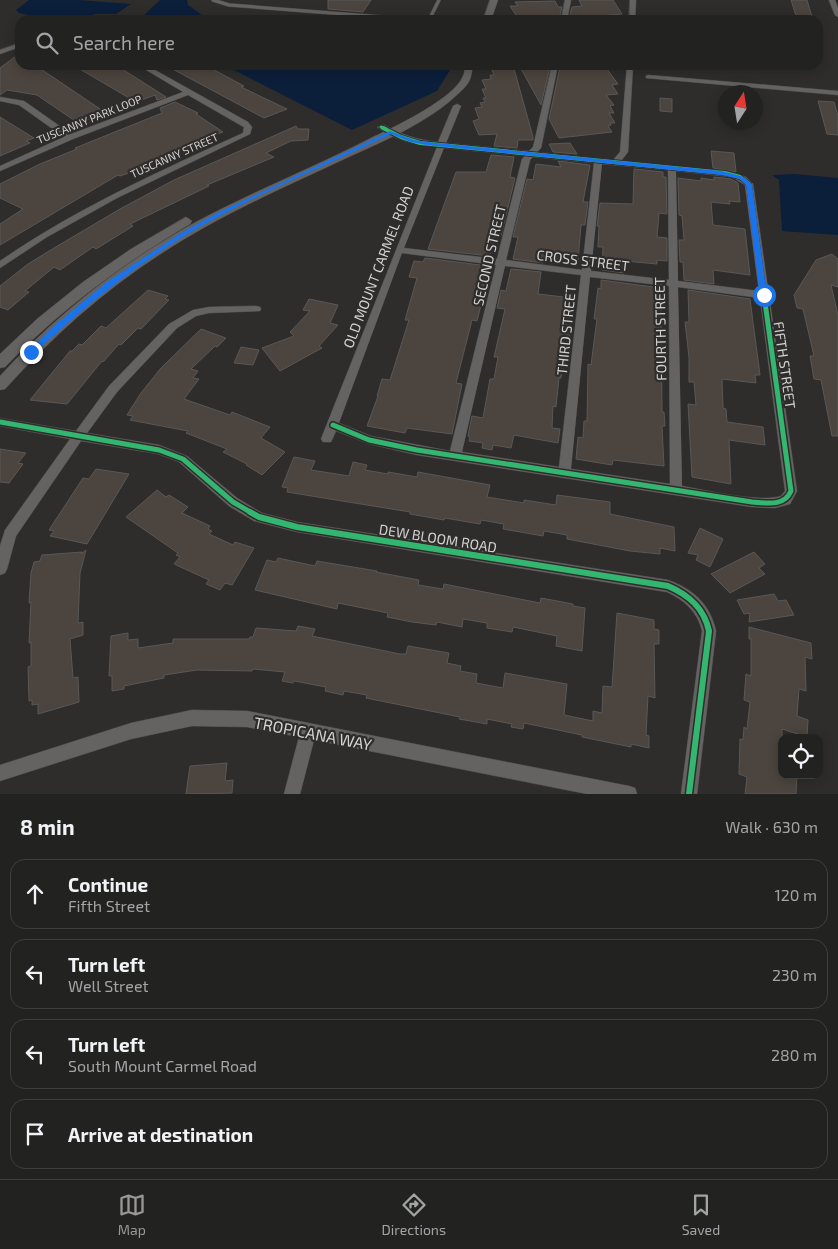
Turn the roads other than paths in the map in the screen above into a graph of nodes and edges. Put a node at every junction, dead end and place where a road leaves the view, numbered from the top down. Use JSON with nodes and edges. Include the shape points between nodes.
{"nodes":[{"id":1,"x":213,"y":0,"type":"edge"},
{"id":2,"x":439,"y":0,"type":"edge"},
{"id":3,"x":494,"y":0,"type":"edge"},
{"id":4,"x":568,"y":0,"type":"edge"},
{"id":5,"x":634,"y":0,"type":"edge"},
{"id":6,"x":832,"y":0,"type":"edge"},
{"id":7,"x":357,"y":15,"type":"edge"},
{"id":8,"x":432,"y":15,"type":"edge"},
{"id":9,"x":489,"y":15,"type":"edge"},
{"id":10,"x":565,"y":15,"type":"edge"},
{"id":11,"x":632,"y":15,"type":"edge"},
{"id":12,"x":838,"y":15,"type":"edge"},
{"id":13,"x":15,"y":46,"type":"edge"},
{"id":14,"x":0,"y":52,"type":"edge"},
{"id":15,"x":150,"y":70,"type":"edge"},
{"id":16,"x":468,"y":70,"type":"edge"},
{"id":17,"x":554,"y":70,"type":"edge"},
{"id":18,"x":630,"y":70,"type":"edge"},
{"id":19,"x":648,"y":77,"type":"dead end"},
{"id":20,"x":188,"y":92,"type":"junction"},
{"id":21,"x":838,"y":93,"type":"edge"},
{"id":22,"x":0,"y":99,"type":"edge"},
{"id":23,"x":457,"y":106,"type":"dead end"},
{"id":24,"x":386,"y":130,"type":"junction"},
{"id":25,"x":70,"y":137,"type":"junction"},
{"id":26,"x":441,"y":145,"type":"junction"},
{"id":27,"x":530,"y":154,"type":"junction"},
{"id":28,"x":598,"y":160,"type":"junction"},
{"id":29,"x":616,"y":162,"type":"junction"},
{"id":30,"x":672,"y":168,"type":"junction"},
{"id":31,"x":0,"y":169,"type":"edge"},
{"id":32,"x":399,"y":250,"type":"junction"},
{"id":33,"x":501,"y":263,"type":"junction"},
{"id":34,"x":0,"y":264,"type":"edge"},
{"id":35,"x":586,"y":274,"type":"junction"},
{"id":36,"x":674,"y":284,"type":"junction"},
{"id":37,"x":764,"y":295,"type":"junction"},
{"id":38,"x":256,"y":309,"type":"dead end"},
{"id":39,"x":0,"y":363,"type":"edge"},
{"id":40,"x":0,"y":385,"type":"edge"},
{"id":41,"x":0,"y":422,"type":"edge"},
{"id":42,"x":333,"y":425,"type":"junction"},
{"id":43,"x":79,"y":436,"type":"junction"},
{"id":44,"x":327,"y":440,"type":"dead end"},
{"id":45,"x":455,"y":456,"type":"junction"},
{"id":46,"x":564,"y":472,"type":"junction"},
{"id":47,"x":676,"y":490,"type":"junction"},
{"id":48,"x":0,"y":569,"type":"edge"},
{"id":49,"x":308,"y":733,"type":"junction"},
{"id":50,"x":0,"y":773,"type":"edge"},
{"id":51,"x":292,"y":794,"type":"edge"},
{"id":52,"x":629,"y":794,"type":"edge"},
{"id":53,"x":689,"y":794,"type":"edge"}],
"edges":[{"from":1,"to":7,"type":"lane","via":[[229,5]]},
{"from":2,"to":8,"type":"lane"},
{"from":3,"to":9,"type":"street"},
{"from":4,"to":10,"type":"street"},
{"from":5,"to":11,"type":"street"},
{"from":6,"to":12,"type":"street"},
{"from":13,"to":14,"type":"street"},
{"from":15,"to":20,"type":"street","name":"TUSCANNY STREET"},
{"from":16,"to":24,"type":"street","via":[[468,76],[445,100]]},
{"from":17,"to":27,"type":"street","name":"SECOND STREET","via":[[537,148]]},
{"from":18,"to":29,"type":"street","via":[[624,152]]},
{"from":19,"to":21,"type":"street"},
{"from":20,"to":25,"type":"street","name":"TUSCANNY PARK LOOP"},
{"from":20,"to":34,"type":"street","name":"TUSCANNY STREET","via":[[246,124],[246,134],[114,196]]},
{"from":22,"to":25,"type":"street","via":[[21,103]]},
{"from":23,"to":26,"type":"street","name":"OLD MOUNT CARMEL ROAD"},
{"from":24,"to":26,"type":"street","via":[[413,141]]},
{"from":24,"to":39,"type":"street","via":[[225,201],[160,236],[95,279]]},
{"from":24,"to":40,"type":"street","via":[[222,213],[160,249],[84,305],[31,352]]},
{"from":25,"to":31,"type":"street","name":"TUSCANNY PARK LOOP"},
{"from":26,"to":27,"type":"street"},
{"from":26,"to":32,"type":"street","name":"OLD MOUNT CARMEL ROAD"},
{"from":27,"to":28,"type":"street"},
{"from":27,"to":33,"type":"street","name":"SECOND STREET","via":[[526,159]]},
{"from":28,"to":29,"type":"street"},
{"from":28,"to":35,"type":"street","name":"THIRD STREET"},
{"from":29,"to":30,"type":"street"},
{"from":30,"to":36,"type":"street","name":"FOURTH STREET"},
{"from":30,"to":37,"type":"street","name":"FIFTH STREET","via":[[729,174],[749,184]]},
{"from":32,"to":33,"type":"street","name":"CROSS STREET"},
{"from":32,"to":42,"type":"street","name":"OLD MOUNT CARMEL ROAD"},
{"from":33,"to":35,"type":"street","name":"CROSS STREET"},
{"from":33,"to":45,"type":"street","name":"SECOND STREET"},
{"from":35,"to":36,"type":"street","name":"CROSS STREET"},
{"from":35,"to":46,"type":"street","name":"THIRD STREET"},
{"from":36,"to":37,"type":"street","name":"CROSS STREET"},
{"from":36,"to":47,"type":"street","name":"FOURTH STREET"},
{"from":37,"to":47,"type":"street","name":"FIFTH STREET","via":[[791,486],[788,499],[768,504]]},
{"from":38,"to":43,"type":"street","via":[[193,313],[173,326],[113,389]]},
{"from":41,"to":43,"type":"street","name":"DEW BLOOM ROAD"},
{"from":42,"to":44,"type":"street","name":"OLD MOUNT CARMEL ROAD"},
{"from":42,"to":45,"type":"street","via":[[387,444]]},
{"from":43,"to":48,"type":"street","via":[[10,534]]},
{"from":43,"to":53,"type":"street","name":"DEW BLOOM ROAD","via":[[159,450],[183,459],[233,502],[259,517],[297,527],[668,586],[682,592],[702,611],[709,630]]},
{"from":45,"to":46,"type":"street"},
{"from":46,"to":47,"type":"street"},
{"from":49,"to":50,"type":"street","name":"TROPICANA WAY","via":[[247,719],[192,718],[130,731]]},
{"from":49,"to":51,"type":"street"},
{"from":49,"to":52,"type":"street","name":"TROPICANA WAY"}]}
